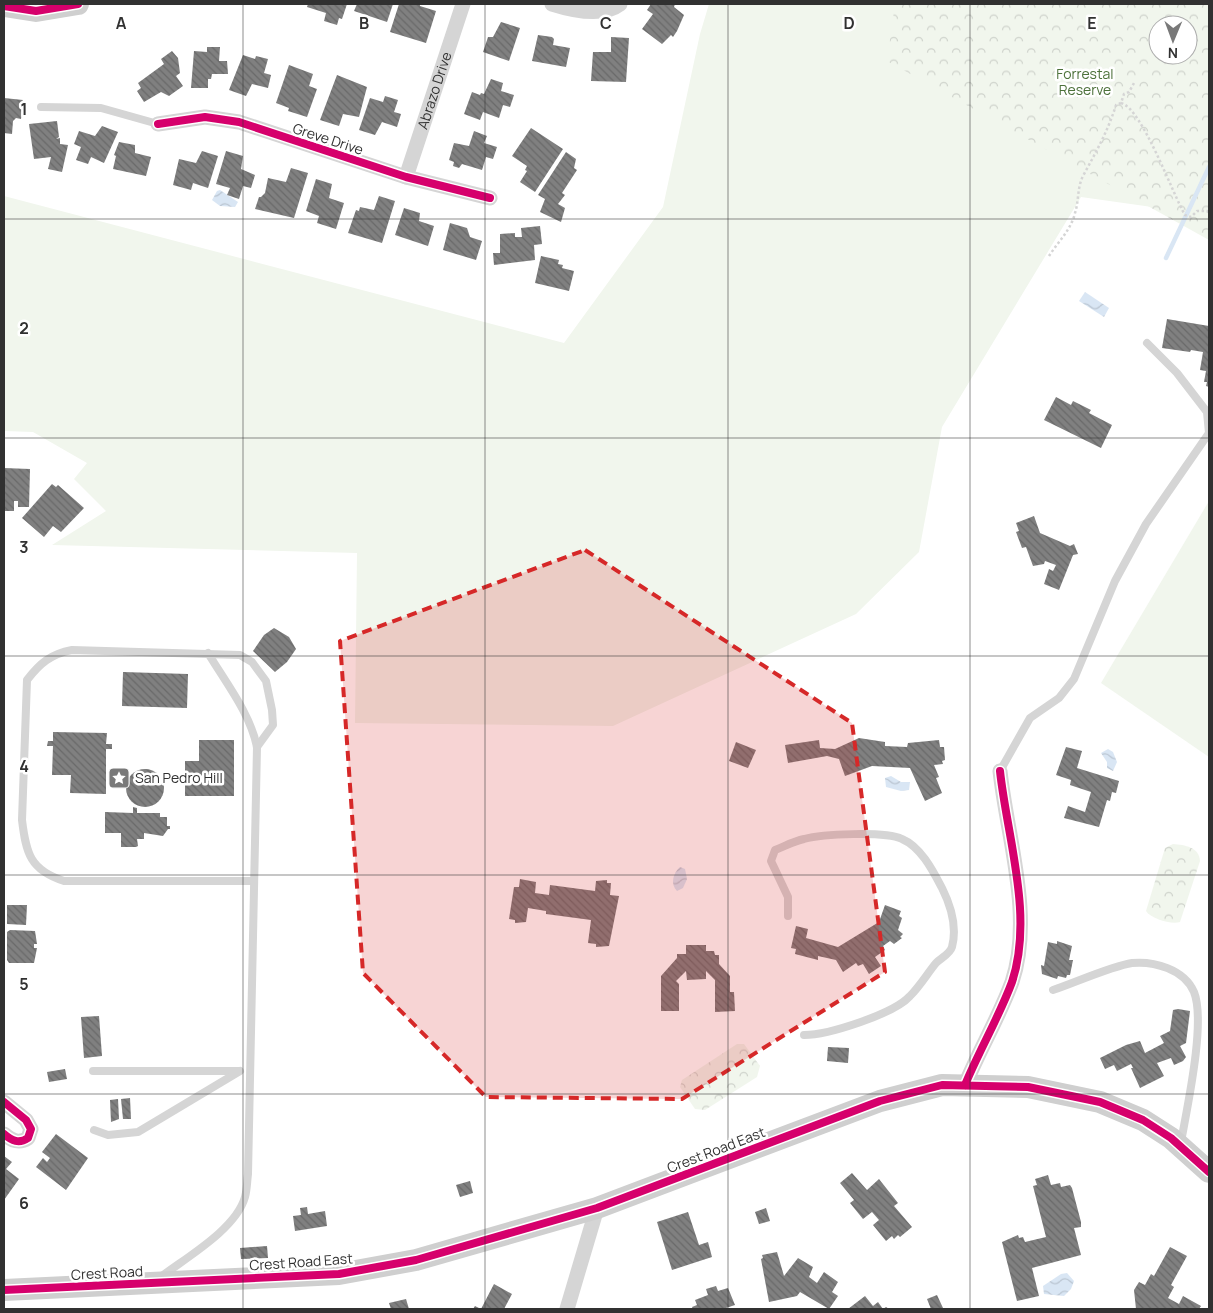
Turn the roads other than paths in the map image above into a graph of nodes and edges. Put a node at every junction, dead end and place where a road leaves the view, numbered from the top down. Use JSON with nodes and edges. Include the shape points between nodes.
{"nodes":[{"id":1,"x":78,"y":4,"type":"edge"},
{"id":2,"x":463,"y":4,"type":"edge"},
{"id":3,"x":552,"y":4,"type":"edge"},
{"id":4,"x":620,"y":4,"type":"edge"},
{"id":5,"x":4,"y":6,"type":"edge"},
{"id":6,"x":41,"y":107,"type":"dead end"},
{"id":7,"x":158,"y":124,"type":"joint"},
{"id":8,"x":406,"y":177,"type":"junction"},
{"id":9,"x":490,"y":198,"type":"dead end"},
{"id":10,"x":1147,"y":343,"type":"dead end"},
{"id":11,"x":208,"y":654,"type":"junction"},
{"id":12,"x":257,"y":747,"type":"junction"},
{"id":13,"x":1000,"y":771,"type":"joint"},
{"id":14,"x":254,"y":881,"type":"junction"},
{"id":15,"x":788,"y":916,"type":"dead end"},
{"id":16,"x":1053,"y":990,"type":"dead end"},
{"id":17,"x":804,"y":1035,"type":"dead end"},
{"id":18,"x":93,"y":1071,"type":"dead end"},
{"id":19,"x":240,"y":1071,"type":"junction"},
{"id":20,"x":250,"y":1071,"type":"junction"},
{"id":21,"x":965,"y":1086,"type":"junction"},
{"id":22,"x":4,"y":1102,"type":"edge"},
{"id":23,"x":94,"y":1130,"type":"dead end"},
{"id":24,"x":4,"y":1134,"type":"edge"},
{"id":25,"x":1180,"y":1146,"type":"junction"},
{"id":26,"x":1209,"y":1172,"type":"edge"},
{"id":27,"x":597,"y":1208,"type":"junction"},
{"id":28,"x":212,"y":1280,"type":"joint"},
{"id":29,"x":152,"y":1283,"type":"junction"},
{"id":30,"x":4,"y":1290,"type":"edge"},
{"id":31,"x":567,"y":1309,"type":"edge"}],
"edges":[{"from":1,"to":5,"type":"street","via":[[36,11]]},
{"from":2,"to":8,"type":"street","name":"Abrazo Drive"},
{"from":3,"to":4,"type":"street","via":[[587,12]]},
{"from":6,"to":7,"type":"lane","via":[[101,108]]},
{"from":7,"to":8,"type":"street","name":"Greve Drive","via":[[204,116],[239,122]]},
{"from":8,"to":9,"type":"street","name":"Greve Drive"},
{"from":10,"to":13,"type":"lane","via":[[1177,373],[1208,412],[1209,432],[1146,524],[1115,581],[1074,679],[1059,698],[1030,718]]},
{"from":11,"to":12,"type":"lane","via":[[244,714]]},
{"from":11,"to":12,"type":"lane","via":[[240,655],[252,662],[266,681],[273,725]]},
{"from":11,"to":14,"type":"lane","via":[[72,650],[58,652],[38,666],[27,680],[22,820],[25,842],[31,861],[47,875],[64,881]]},
{"from":12,"to":14,"type":"lane"},
{"from":13,"to":21,"type":"street","via":[[1014,854],[1019,944],[1012,981]]},
{"from":14,"to":20,"type":"lane"},
{"from":15,"to":17,"type":"lane","via":[[784,884],[771,861],[775,850],[804,838],[838,834],[880,835],[901,838],[914,846],[934,872],[949,903],[954,932],[951,949],[909,998],[882,1014]]},
{"from":16,"to":25,"type":"lane","via":[[1131,963],[1157,964],[1185,980],[1193,991],[1199,1019]]},
{"from":18,"to":19,"type":"lane"},
{"from":19,"to":20,"type":"lane"},
{"from":19,"to":23,"type":"lane","via":[[138,1132],[108,1135]]},
{"from":20,"to":29,"type":"lane","via":[[245,1198],[217,1236]]},
{"from":21,"to":25,"type":"street","name":"Crest Road East","via":[[1028,1087],[1100,1102],[1143,1120]]},
{"from":21,"to":27,"type":"street","name":"Crest Road East","via":[[942,1085],[880,1101]]},
{"from":22,"to":24,"type":"street","via":[[31,1128],[28,1138],[20,1142]]},
{"from":25,"to":26,"type":"street","name":"Crest Road East"},
{"from":27,"to":28,"type":"street","name":"Crest Road East","via":[[416,1260],[339,1274]]},
{"from":27,"to":31,"type":"street"},
{"from":28,"to":29,"type":"street","name":"Crest Road"},
{"from":29,"to":30,"type":"street","name":"Crest Road"}]}
